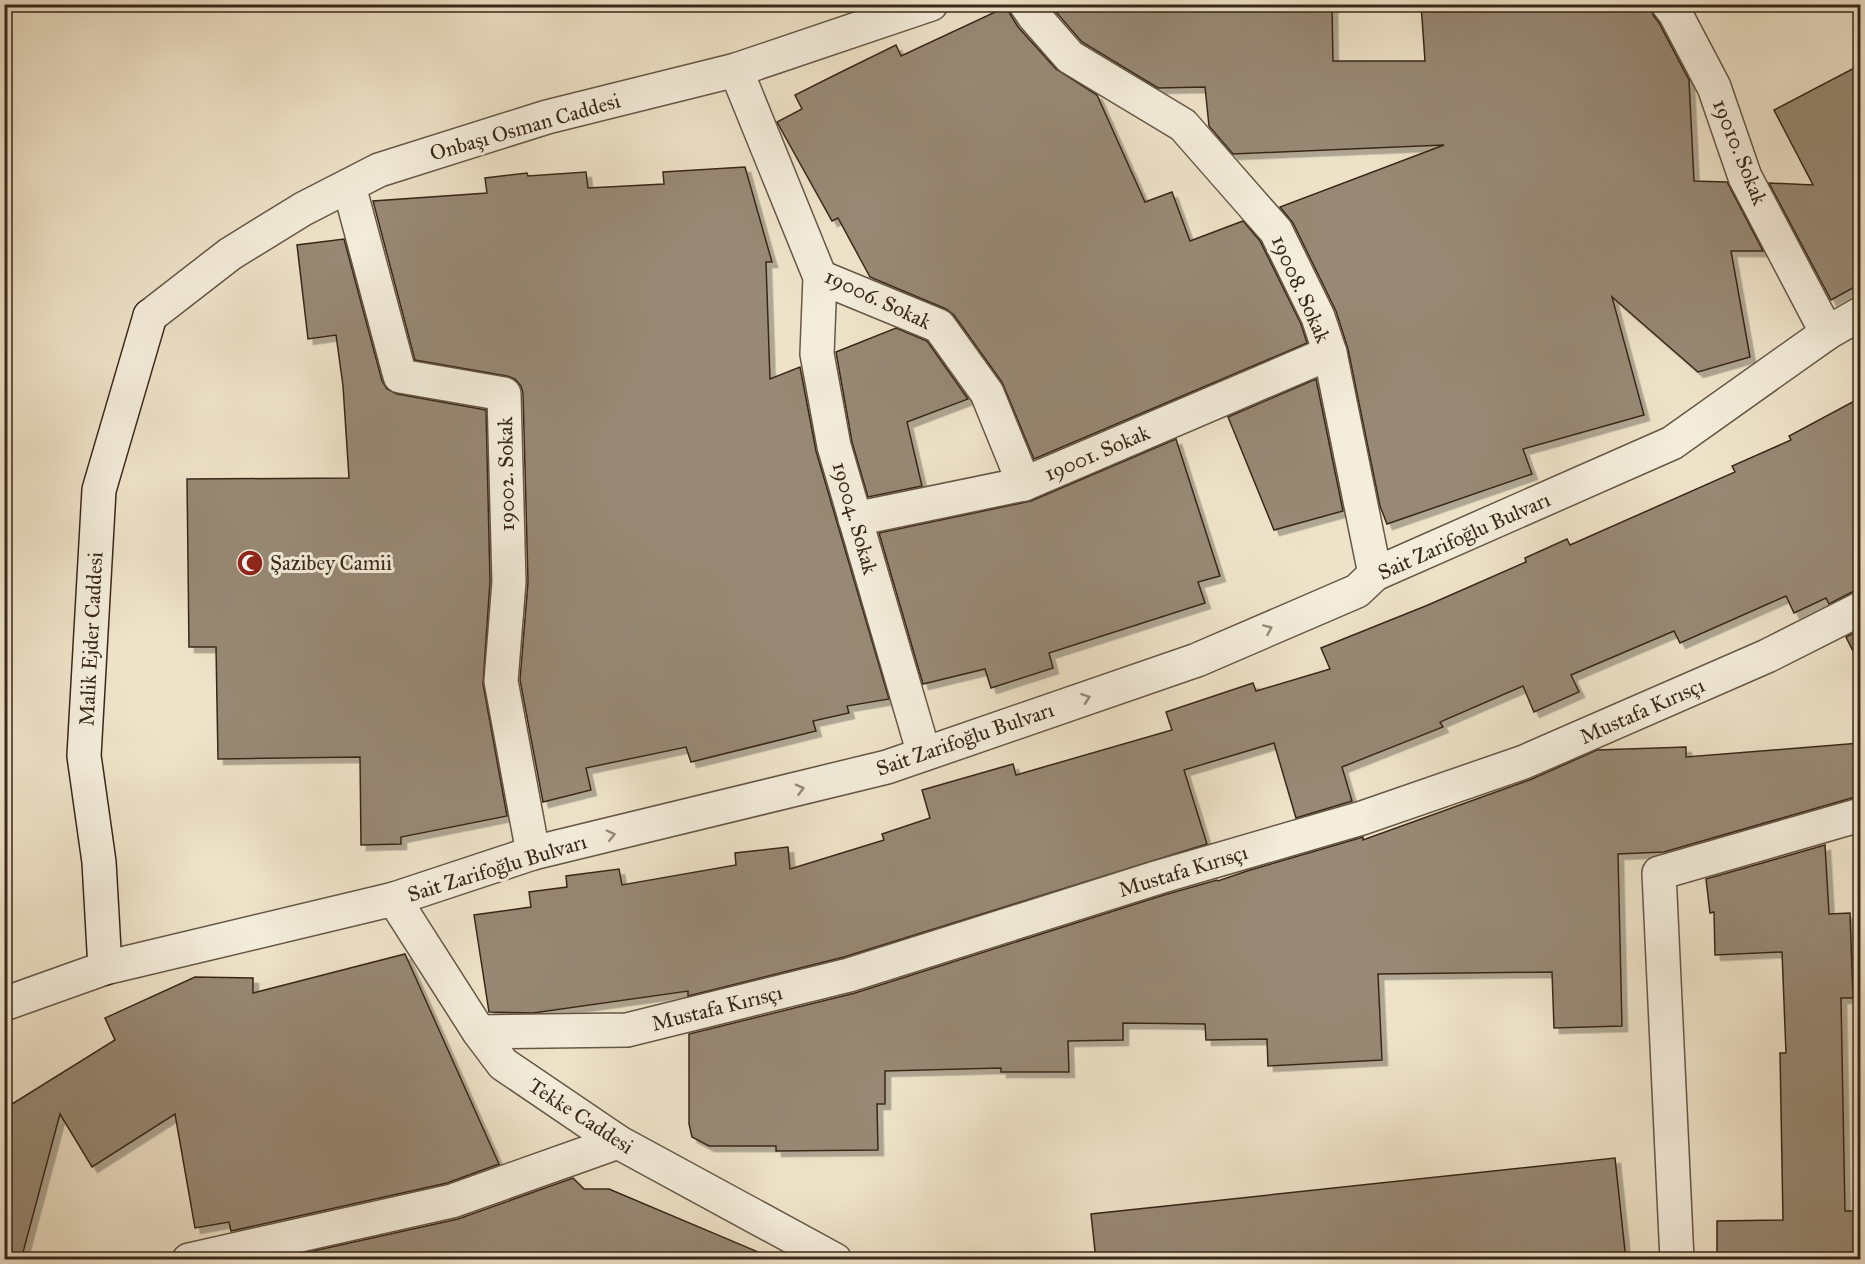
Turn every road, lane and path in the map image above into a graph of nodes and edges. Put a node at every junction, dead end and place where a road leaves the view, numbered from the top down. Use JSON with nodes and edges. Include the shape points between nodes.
{"nodes":[{"id":1,"x":931,"y":4,"type":"edge"},
{"id":2,"x":1026,"y":4,"type":"edge"},
{"id":3,"x":1668,"y":4,"type":"edge"},
{"id":4,"x":736,"y":70,"type":"junction"},
{"id":5,"x":350,"y":186,"type":"junction"},
{"id":6,"x":819,"y":276,"type":"junction"},
{"id":7,"x":1860,"y":314,"type":"edge"},
{"id":8,"x":150,"y":316,"type":"joint"},
{"id":9,"x":1827,"y":333,"type":"junction"},
{"id":10,"x":1330,"y":353,"type":"junction"},
{"id":11,"x":1024,"y":484,"type":"junction"},
{"id":12,"x":855,"y":519,"type":"junction"},
{"id":13,"x":1375,"y":574,"type":"junction"},
{"id":14,"x":1860,"y":609,"type":"edge"},
{"id":15,"x":924,"y":754,"type":"junction"},
{"id":16,"x":1860,"y":815,"type":"edge"},
{"id":17,"x":533,"y":853,"type":"junction"},
{"id":18,"x":394,"y":899,"type":"junction"},
{"id":19,"x":105,"y":968,"type":"junction"},
{"id":20,"x":4,"y":1004,"type":"edge"},
{"id":21,"x":479,"y":1032,"type":"junction"},
{"id":22,"x":618,"y":1142,"type":"junction"},
{"id":23,"x":189,"y":1260,"type":"edge"},
{"id":24,"x":835,"y":1260,"type":"edge"},
{"id":25,"x":1677,"y":1260,"type":"edge"}],
"edges":[{"from":1,"to":4,"type":"street","name":"Onbaşı Osman Caddesi"},
{"from":2,"to":10,"type":"street","name":"19008. Sokak","via":[[1070,57],[1183,125],[1276,231],[1318,317]]},
{"from":3,"to":9,"type":"street","name":"19010. Sokak","via":[[1714,87],[1745,177]]},
{"from":4,"to":5,"type":"street","name":"Onbaşı Osman Caddesi","via":[[547,117],[380,170]]},
{"from":4,"to":6,"type":"street","name":"19006. Sokak"},
{"from":5,"to":8,"type":"street","name":"Onbaşı Osman Caddesi","via":[[303,209],[230,254]]},
{"from":5,"to":17,"type":"street","name":"19002. Sokak","via":[[400,376],[504,394],[509,582],[501,681]]},
{"from":6,"to":11,"type":"street","name":"19006. Sokak","via":[[939,326],[987,393]]},
{"from":6,"to":12,"type":"street","name":"19004. Sokak","via":[[817,354],[834,446]]},
{"from":7,"to":9,"type":"street","name":"Sait Zarifoğlu Bulvarı"},
{"from":8,"to":19,"type":"street","name":"Malik Ejder Caddesi","via":[[99,490],[84,756],[99,862]]},
{"from":9,"to":13,"type":"street","name":"Sait Zarifoğlu Bulvarı","via":[[1672,443]]},
{"from":10,"to":11,"type":"street","name":"19001. Sokak"},
{"from":10,"to":13,"type":"street","name":"19008. Sokak"},
{"from":11,"to":12,"type":"street","name":"19001. Sokak"},
{"from":12,"to":15,"type":"street","name":"19004. Sokak"},
{"from":15,"to":13,"type":"street","name":"Sait Zarifoğlu Bulvarı","one_way":true,"via":[[1197,660],[1357,591]]},
{"from":14,"to":21,"type":"street","name":"Mustafa Kırısçı","via":[[1767,656],[1524,762],[1362,818],[849,975],[627,1030]]},
{"from":17,"to":15,"type":"street","name":"Sait Zarifoğlu Bulvarı","one_way":true,"via":[[886,767]]},
{"from":16,"to":25,"type":"street","via":[[1659,873]]},
{"from":17,"to":18,"type":"street","name":"Sait Zarifoğlu Bulvarı"},
{"from":18,"to":19,"type":"street","name":"Sait Zarifoğlu Bulvarı"},
{"from":18,"to":21,"type":"street","name":"Tekke Caddesi"},
{"from":19,"to":20,"type":"street","name":"Sait Zarifoğlu Bulvarı"},
{"from":21,"to":22,"type":"street","name":"Tekke Caddesi","via":[[503,1064]]},
{"from":22,"to":23,"type":"street","via":[[452,1201]]},
{"from":22,"to":24,"type":"street","name":"Tekke Caddesi"}]}
